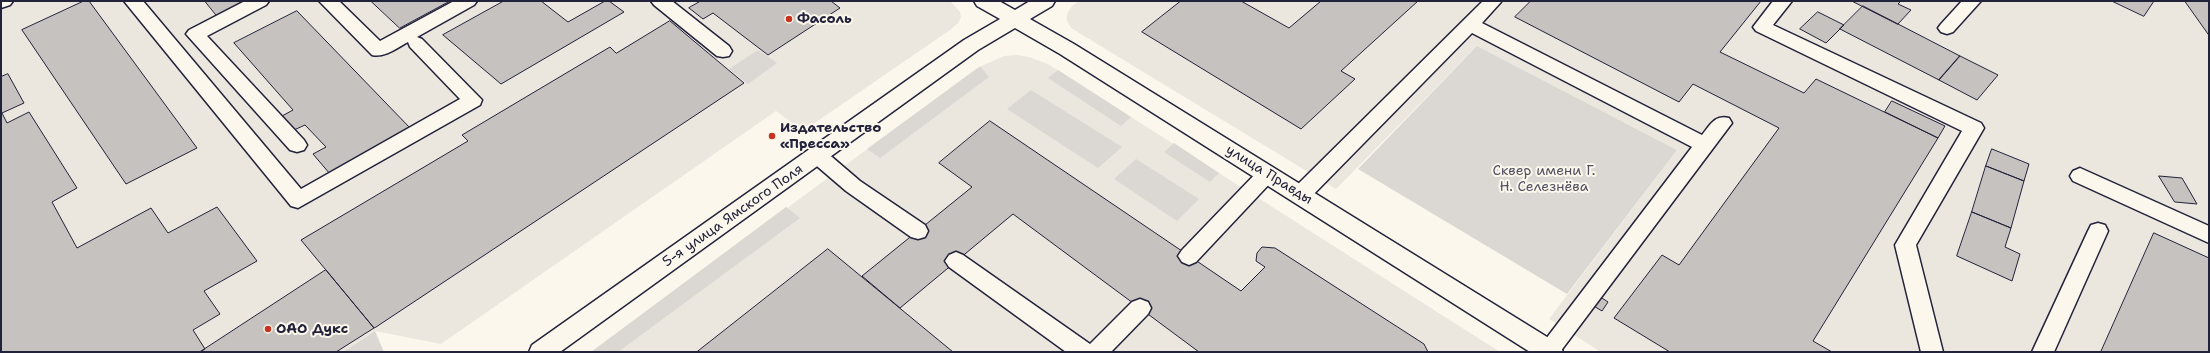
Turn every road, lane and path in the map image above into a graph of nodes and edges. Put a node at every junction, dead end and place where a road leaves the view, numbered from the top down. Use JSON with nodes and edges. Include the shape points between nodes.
{"nodes":[{"id":1,"x":4,"y":1,"type":"edge"},
{"id":2,"x":133,"y":1,"type":"edge"},
{"id":3,"x":260,"y":1,"type":"edge"},
{"id":4,"x":328,"y":1,"type":"edge"},
{"id":5,"x":468,"y":1,"type":"edge"},
{"id":6,"x":660,"y":1,"type":"edge"},
{"id":7,"x":984,"y":1,"type":"edge"},
{"id":8,"x":1045,"y":1,"type":"edge"},
{"id":9,"x":1783,"y":1,"type":"edge"},
{"id":10,"x":1972,"y":1,"type":"edge"},
{"id":11,"x":1,"y":2,"type":"edge"},
{"id":12,"x":1492,"y":2,"type":"dead end"},
{"id":13,"x":1016,"y":18,"type":"junction"},
{"id":14,"x":1470,"y":24,"type":"junction"},
{"id":15,"x":1947,"y":28,"type":"dead end"},
{"id":16,"x":416,"y":44,"type":"dead end"},
{"id":17,"x":723,"y":51,"type":"dead end"},
{"id":18,"x":1722,"y":123,"type":"dead end"},
{"id":19,"x":297,"y":145,"type":"dead end"},
{"id":20,"x":1705,"y":145,"type":"junction"},
{"id":21,"x":818,"y":156,"type":"junction"},
{"id":22,"x":1267,"y":174,"type":"junction"},
{"id":23,"x":2080,"y":176,"type":"dead end"},
{"id":24,"x":1300,"y":195,"type":"junction"},
{"id":25,"x":918,"y":231,"type":"dead end"},
{"id":26,"x":2098,"y":231,"type":"dead end"},
{"id":27,"x":2209,"y":235,"type":"edge"},
{"id":28,"x":1189,"y":256,"type":"dead end"},
{"id":29,"x":956,"y":261,"type":"dead end"},
{"id":30,"x":1140,"y":308,"type":"dead end"},
{"id":31,"x":1549,"y":351,"type":"edge"},
{"id":32,"x":541,"y":352,"type":"edge"},
{"id":33,"x":1082,"y":352,"type":"edge"},
{"id":34,"x":1097,"y":352,"type":"edge"},
{"id":35,"x":1932,"y":352,"type":"edge"},
{"id":36,"x":2043,"y":352,"type":"edge"}],
"edges":[{"from":1,"to":11,"type":"lane"},
{"from":2,"to":16,"type":"lane","via":[[298,200],[473,100]]},
{"from":3,"to":19,"type":"lane","via":[[195,34]]},
{"from":4,"to":5,"type":"lane","via":[[378,50]]},
{"from":6,"to":17,"type":"lane"},
{"from":7,"to":13,"type":"street","name":"улица Правды"},
{"from":8,"to":13,"type":"street","name":"5-я улица Ямского Поля"},
{"from":9,"to":35,"type":"lane","via":[[1762,27],[1974,128],[1905,246]]},
{"from":10,"to":15,"type":"lane"},
{"from":12,"to":14,"type":"lane"},
{"from":13,"to":21,"type":"street","name":"5-я улица Ямского Поля","via":[[971,45]]},
{"from":13,"to":22,"type":"street","name":"улица Правды"},
{"from":14,"to":20,"type":"lane"},
{"from":14,"to":24,"type":"lane"},
{"from":18,"to":20,"type":"lane"},
{"from":20,"to":31,"type":"lane"},
{"from":21,"to":25,"type":"lane","via":[[853,186]]},
{"from":21,"to":32,"type":"street","name":"5-я улица Ямского Поля"},
{"from":22,"to":24,"type":"street","name":"улица Правды"},
{"from":22,"to":28,"type":"lane"},
{"from":23,"to":27,"type":"lane"},
{"from":24,"to":31,"type":"street","name":"улица Правды"},
{"from":26,"to":36,"type":"lane"},
{"from":29,"to":33,"type":"lane"},
{"from":30,"to":34,"type":"lane"}]}
